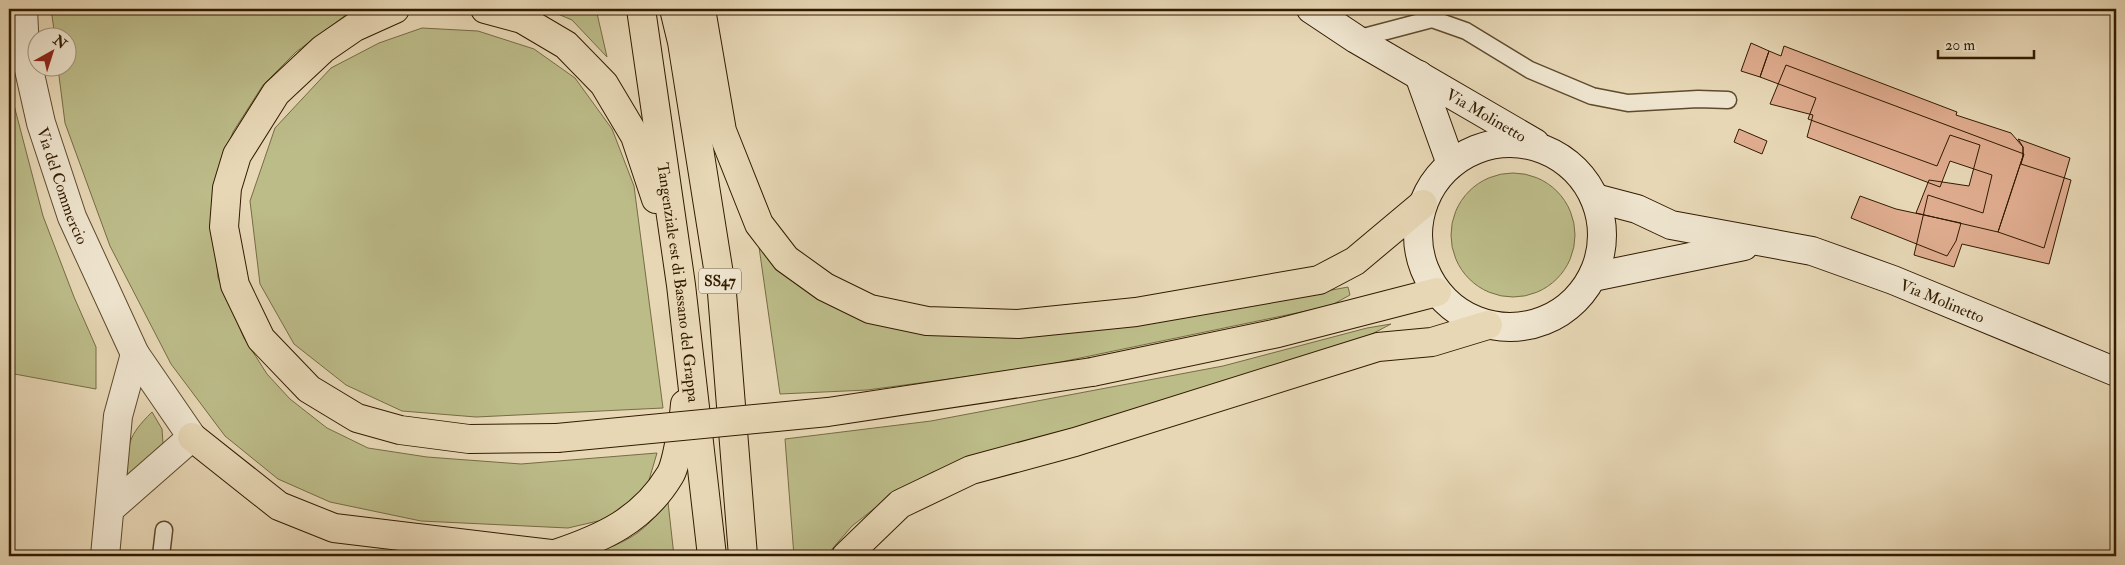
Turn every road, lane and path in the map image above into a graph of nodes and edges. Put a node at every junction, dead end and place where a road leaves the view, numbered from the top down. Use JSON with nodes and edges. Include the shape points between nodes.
{"nodes":[{"id":1,"x":23,"y":9,"type":"edge"},
{"id":2,"x":391,"y":9,"type":"edge"},
{"id":3,"x":485,"y":9,"type":"edge"},
{"id":4,"x":641,"y":9,"type":"edge"},
{"id":5,"x":674,"y":9,"type":"edge"},
{"id":6,"x":701,"y":9,"type":"edge"},
{"id":7,"x":1311,"y":9,"type":"edge"},
{"id":8,"x":1356,"y":38,"type":"junction"},
{"id":9,"x":1419,"y":75,"type":"junction"},
{"id":10,"x":1728,"y":100,"type":"dead end"},
{"id":11,"x":1554,"y":154,"type":"junction"},
{"id":12,"x":1451,"y":164,"type":"junction"},
{"id":13,"x":1595,"y":198,"type":"junction"},
{"id":14,"x":1423,"y":204,"type":"junction"},
{"id":15,"x":1765,"y":242,"type":"junction"},
{"id":16,"x":1593,"y":277,"type":"junction"},
{"id":17,"x":681,"y":284,"type":"junction"},
{"id":18,"x":1438,"y":292,"type":"junction"},
{"id":19,"x":1488,"y":325,"type":"junction"},
{"id":20,"x":688,"y":347,"type":"junction"},
{"id":21,"x":135,"y":354,"type":"junction"},
{"id":22,"x":2116,"y":372,"type":"edge"},
{"id":23,"x":192,"y":437,"type":"junction"},
{"id":24,"x":111,"y":508,"type":"junction"},
{"id":25,"x":164,"y":530,"type":"dead end"},
{"id":26,"x":562,"y":555,"type":"edge"},
{"id":27,"x":106,"y":556,"type":"edge"},
{"id":28,"x":161,"y":556,"type":"edge"},
{"id":29,"x":712,"y":556,"type":"edge"},
{"id":30,"x":743,"y":556,"type":"edge"},
{"id":31,"x":846,"y":556,"type":"edge"}],
"edges":[{"from":1,"to":21,"type":"main road","name":"Via del Commercio","via":[[25,52],[41,123],[72,217]]},
{"from":2,"to":18,"type":"highway","bridge":true,"via":[[355,27],[324,49],[276,93],[237,155],[227,188],[224,227],[235,285],[261,339],[309,389],[357,418],[400,430],[469,439],[557,438],[828,412],[1092,372],[1278,333]]},
{"from":3,"to":17,"type":"highway","via":[[522,19],[566,45],[604,84],[635,136]]},
{"from":4,"to":17,"type":"highway","name":"Tangenziale est di Bassano del Grappa","number":"SS47"},
{"from":5,"to":30,"type":"highway","number":"SS47","via":[[722,293]]},
{"from":6,"to":14,"type":"highway","via":[[722,131],[759,224],[786,259],[825,287],[870,309],[927,321],[1018,324],[1136,312],[1319,280],[1355,261]]},
{"from":7,"to":8,"type":"main road","name":"Via Molinetto"},
{"from":8,"to":9,"type":"main road","name":"Via Molinetto"},
{"from":8,"to":10,"type":"lane","via":[[1432,19],[1466,31],[1530,70],[1592,96],[1628,103]]},
{"from":9,"to":11,"type":"main road","name":"Via Molinetto"},
{"from":9,"to":12,"type":"main road","name":"Via Molinetto"},
{"from":11,"to":12,"type":"main road","name":"Via Molinetto","via":[[1528,145],[1501,143],[1474,150]]},
{"from":11,"to":13,"type":"main road","name":"Via Molinetto","via":[[1576,170]]},
{"from":12,"to":14,"type":"main road","name":"Via Molinetto","via":[[1434,182]]},
{"from":13,"to":15,"type":"main road","name":"Via Molinetto","via":[[1637,210],[1671,225]]},
{"from":13,"to":16,"type":"main road","name":"Via Molinetto","via":[[1602,224],[1602,252]]},
{"from":14,"to":18,"type":"main road","name":"Via Molinetto","via":[[1418,234],[1423,265]]},
{"from":15,"to":16,"type":"main road","name":"Via Molinetto"},
{"from":15,"to":22,"type":"main road","name":"Via Molinetto","via":[[1812,251],[1894,280]]},
{"from":16,"to":19,"type":"main road","name":"Via Molinetto","via":[[1574,302],[1549,319],[1519,328]]},
{"from":17,"to":20,"type":"highway","name":"Tangenziale est di Bassano del Grappa","number":"SS47"},
{"from":18,"to":19,"type":"main road","name":"Via Molinetto","via":[[1452,307]]},
{"from":19,"to":31,"type":"highway","via":[[1432,342],[1378,347],[1074,442],[971,470],[900,504]]},
{"from":20,"to":26,"type":"highway","via":[[684,415],[671,474],[641,511],[597,540]]},
{"from":20,"to":29,"type":"highway","name":"Tangenziale est di Bassano del Grappa","number":"SS47"},
{"from":21,"to":23,"type":"main road","name":"Via del Commercio"},
{"from":21,"to":24,"type":"main road","via":[[118,416]]},
{"from":23,"to":24,"type":"main road"},
{"from":23,"to":26,"type":"highway","via":[[279,506],[334,528]]},
{"from":24,"to":27,"type":"main road"},
{"from":25,"to":28,"type":"lane"}]}
